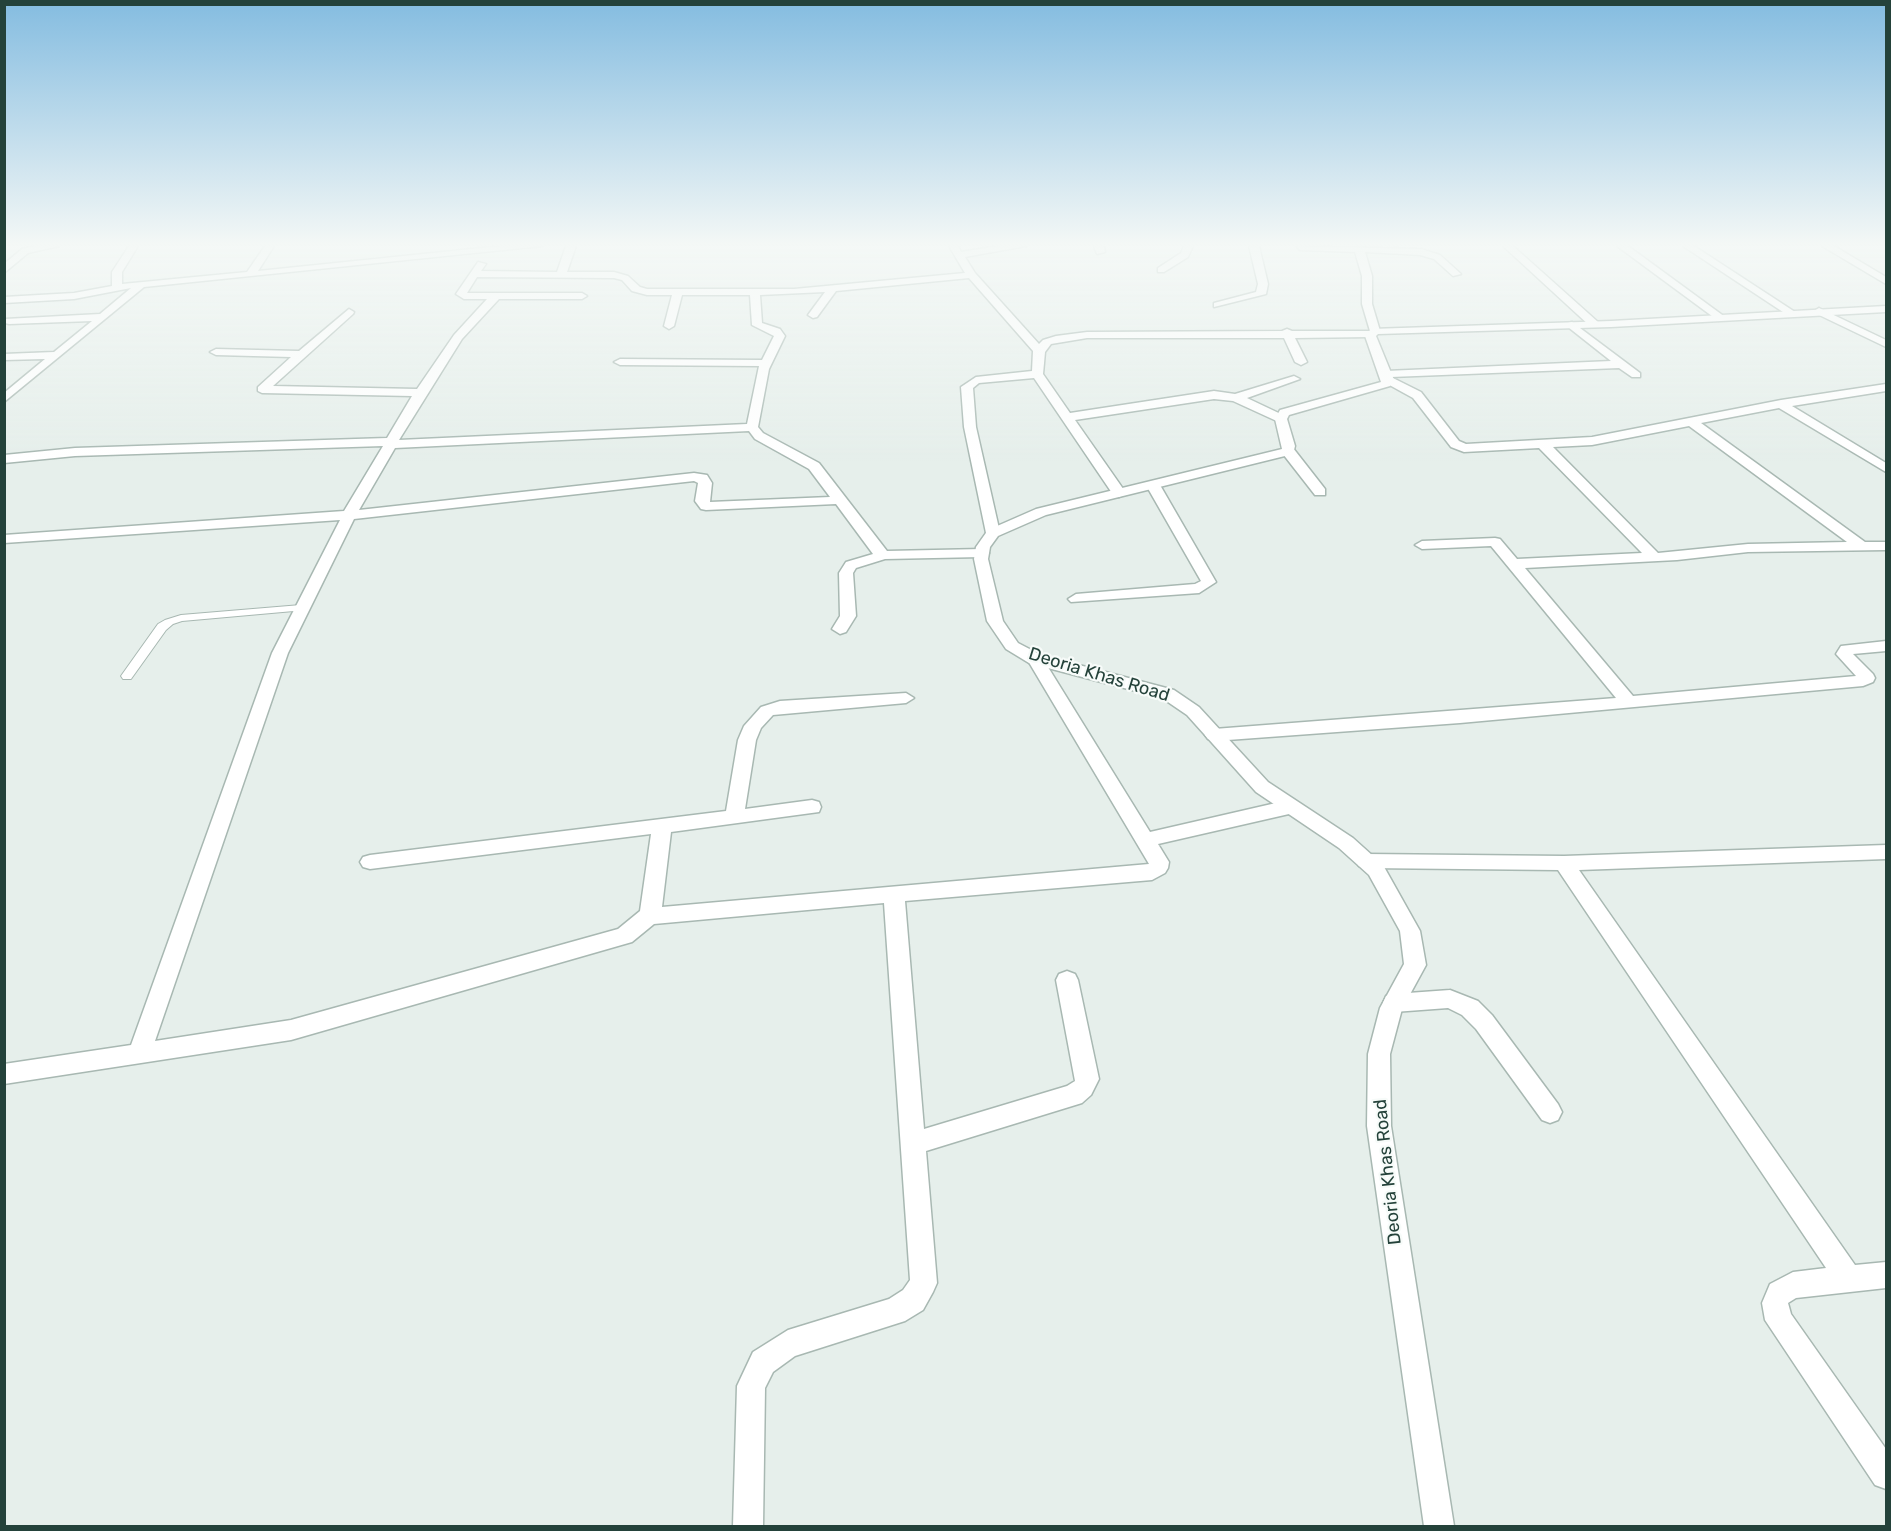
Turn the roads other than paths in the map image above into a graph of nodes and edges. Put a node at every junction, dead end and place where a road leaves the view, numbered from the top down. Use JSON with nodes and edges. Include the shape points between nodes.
{"nodes":[{"id":1,"x":93,"y":317,"type":"edge"},
{"id":2,"x":103,"y":317,"type":"edge"},
{"id":3,"x":343,"y":317,"type":"edge"},
{"id":4,"x":476,"y":317,"type":"edge"},
{"id":5,"x":671,"y":317,"type":"edge"},
{"id":6,"x":757,"y":317,"type":"edge"},
{"id":7,"x":1009,"y":317,"type":"edge"},
{"id":8,"x":1370,"y":317,"type":"edge"},
{"id":9,"x":1587,"y":317,"type":"edge"},
{"id":10,"x":1711,"y":317,"type":"edge"},
{"id":11,"x":1833,"y":317,"type":"edge"},
{"id":12,"x":9,"y":321,"type":"dead end"},
{"id":13,"x":1594,"y":324,"type":"junction"},
{"id":14,"x":1572,"y":325,"type":"junction"},
{"id":15,"x":669,"y":326,"type":"dead end"},
{"id":16,"x":1287,"y":332,"type":"junction"},
{"id":17,"x":1373,"y":332,"type":"junction"},
{"id":18,"x":1887,"y":344,"type":"edge"},
{"id":19,"x":1039,"y":351,"type":"junction"},
{"id":20,"x":216,"y":352,"type":"dead end"},
{"id":21,"x":300,"y":354,"type":"junction"},
{"id":22,"x":58,"y":355,"type":"junction"},
{"id":23,"x":4,"y":357,"type":"edge"},
{"id":24,"x":620,"y":362,"type":"dead end"},
{"id":25,"x":1300,"y":362,"type":"dead end"},
{"id":26,"x":765,"y":363,"type":"junction"},
{"id":27,"x":1622,"y":364,"type":"junction"},
{"id":28,"x":1037,"y":374,"type":"junction"},
{"id":29,"x":1636,"y":375,"type":"dead end"},
{"id":30,"x":1387,"y":377,"type":"junction"},
{"id":31,"x":1294,"y":379,"type":"dead end"},
{"id":32,"x":1887,"y":387,"type":"edge"},
{"id":33,"x":420,"y":393,"type":"junction"},
{"id":34,"x":1236,"y":398,"type":"junction"},
{"id":35,"x":4,"y":399,"type":"edge"},
{"id":36,"x":1781,"y":404,"type":"junction"},
{"id":37,"x":1067,"y":417,"type":"junction"},
{"id":38,"x":1281,"y":419,"type":"junction"},
{"id":39,"x":1690,"y":421,"type":"junction"},
{"id":40,"x":752,"y":427,"type":"junction"},
{"id":41,"x":391,"y":443,"type":"junction"},
{"id":42,"x":1542,"y":443,"type":"junction"},
{"id":43,"x":1288,"y":451,"type":"junction"},
{"id":44,"x":4,"y":459,"type":"edge"},
{"id":45,"x":1887,"y":468,"type":"edge"},
{"id":46,"x":1153,"y":485,"type":"junction"},
{"id":47,"x":1320,"y":492,"type":"dead end"},
{"id":48,"x":1119,"y":493,"type":"junction"},
{"id":49,"x":841,"y":500,"type":"junction"},
{"id":50,"x":349,"y":515,"type":"junction"},
{"id":51,"x":993,"y":533,"type":"junction"},
{"id":52,"x":4,"y":540,"type":"edge"},
{"id":53,"x":1422,"y":545,"type":"dead end"},
{"id":54,"x":1861,"y":546,"type":"junction"},
{"id":55,"x":1887,"y":546,"type":"edge"},
{"id":56,"x":982,"y":553,"type":"junction"},
{"id":57,"x":884,"y":555,"type":"junction"},
{"id":58,"x":1654,"y":557,"type":"junction"},
{"id":59,"x":1513,"y":564,"type":"junction"},
{"id":60,"x":1076,"y":599,"type":"dead end"},
{"id":61,"x":301,"y":608,"type":"junction"},
{"id":62,"x":840,"y":629,"type":"dead end"},
{"id":63,"x":1887,"y":646,"type":"edge"},
{"id":64,"x":1035,"y":659,"type":"junction"},
{"id":65,"x":127,"y":676,"type":"dead end"},
{"id":66,"x":906,"y":698,"type":"dead end"},
{"id":67,"x":1629,"y":702,"type":"junction"},
{"id":68,"x":1214,"y":735,"type":"junction"},
{"id":69,"x":812,"y":807,"type":"dead end"},
{"id":70,"x":1289,"y":807,"type":"junction"},
{"id":71,"x":734,"y":817,"type":"junction"},
{"id":72,"x":662,"y":825,"type":"junction"},
{"id":73,"x":1146,"y":840,"type":"junction"},
{"id":74,"x":1887,"y":852,"type":"edge"},
{"id":75,"x":370,"y":861,"type":"dead end"},
{"id":76,"x":1366,"y":861,"type":"junction"},
{"id":77,"x":1564,"y":863,"type":"junction"},
{"id":78,"x":894,"y":895,"type":"junction"},
{"id":79,"x":649,"y":916,"type":"junction"},
{"id":80,"x":1067,"y":980,"type":"dead end"},
{"id":81,"x":1394,"y":1003,"type":"junction"},
{"id":82,"x":139,"y":1053,"type":"junction"},
{"id":83,"x":4,"y":1074,"type":"edge"},
{"id":84,"x":1550,"y":1112,"type":"dead end"},
{"id":85,"x":914,"y":1143,"type":"junction"},
{"id":86,"x":1887,"y":1275,"type":"edge"},
{"id":87,"x":1849,"y":1279,"type":"junction"},
{"id":88,"x":1887,"y":1474,"type":"edge"},
{"id":89,"x":748,"y":1527,"type":"edge"},
{"id":90,"x":1439,"y":1527,"type":"edge"}],
"edges":[{"from":1,"to":12,"type":"street"},
{"from":2,"to":22,"type":"street"},
{"from":3,"to":21,"type":"street"},
{"from":4,"to":33,"type":"street"},
{"from":5,"to":15,"type":"street"},
{"from":6,"to":26,"type":"street","via":[[757,325],[780,333]]},
{"from":7,"to":19,"type":"street"},
{"from":8,"to":17,"type":"street"},
{"from":9,"to":13,"type":"street"},
{"from":10,"to":13,"type":"street"},
{"from":11,"to":18,"type":"street"},
{"from":13,"to":14,"type":"street"},
{"from":14,"to":17,"type":"street"},
{"from":14,"to":27,"type":"street"},
{"from":16,"to":17,"type":"street"},
{"from":16,"to":19,"type":"street","via":[[1087,335],[1047,342]]},
{"from":16,"to":25,"type":"street"},
{"from":17,"to":30,"type":"street"},
{"from":19,"to":28,"type":"street"},
{"from":20,"to":21,"type":"street"},
{"from":21,"to":33,"type":"street","via":[[262,388]]},
{"from":22,"to":23,"type":"street"},
{"from":22,"to":35,"type":"street"},
{"from":24,"to":26,"type":"street"},
{"from":26,"to":40,"type":"street"},
{"from":27,"to":29,"type":"street"},
{"from":27,"to":30,"type":"street"},
{"from":28,"to":37,"type":"street"},
{"from":28,"to":51,"type":"street","via":[[976,380],[966,387],[970,427]]},
{"from":30,"to":38,"type":"street","via":[[1383,386],[1291,409]]},
{"from":30,"to":42,"type":"street","via":[[1417,394],[1459,447]]},
{"from":31,"to":34,"type":"street"},
{"from":32,"to":36,"type":"street"},
{"from":33,"to":41,"type":"street"},
{"from":34,"to":37,"type":"street","via":[[1203,395]]},
{"from":34,"to":38,"type":"street"},
{"from":36,"to":39,"type":"street"},
{"from":36,"to":45,"type":"street"},
{"from":37,"to":48,"type":"street"},
{"from":38,"to":43,"type":"street"},
{"from":39,"to":42,"type":"street","via":[[1592,441]]},
{"from":39,"to":54,"type":"street"},
{"from":40,"to":41,"type":"street"},
{"from":40,"to":49,"type":"street","via":[[759,435],[814,466]]},
{"from":41,"to":44,"type":"street","via":[[75,452]]},
{"from":41,"to":50,"type":"street"},
{"from":42,"to":58,"type":"street"},
{"from":43,"to":46,"type":"street"},
{"from":43,"to":47,"type":"street"},
{"from":46,"to":48,"type":"street"},
{"from":46,"to":60,"type":"street","via":[[1209,582],[1199,588]]},
{"from":48,"to":51,"type":"street","via":[[1024,518]]},
{"from":49,"to":50,"type":"street","via":[[706,506],[702,501],[705,483],[694,477]]},
{"from":49,"to":57,"type":"street"},
{"from":50,"to":52,"type":"street"},
{"from":50,"to":61,"type":"street"},
{"from":51,"to":56,"type":"street"},
{"from":53,"to":59,"type":"street","via":[[1491,540]]},
{"from":54,"to":55,"type":"street"},
{"from":54,"to":58,"type":"street","via":[[1748,548]]},
{"from":56,"to":57,"type":"street"},
{"from":56,"to":64,"type":"street","name":"Deoria Khas Road","via":[[995,621],[1012,646]]},
{"from":57,"to":62,"type":"street","via":[[851,565],[846,573],[848,616]]},
{"from":58,"to":59,"type":"street"},
{"from":59,"to":67,"type":"street"},
{"from":61,"to":65,"type":"lane","via":[[169,622]]},
{"from":61,"to":82,"type":"street","via":[[280,653]]},
{"from":63,"to":67,"type":"street","via":[[1847,650],[1844,654],[1867,678],[1863,681]]},
{"from":64,"to":68,"type":"street","name":"Deoria Khas Road","via":[[1168,694],[1193,711]]},
{"from":64,"to":73,"type":"street"},
{"from":66,"to":71,"type":"street","via":[[767,711],[753,726],[747,740]]},
{"from":67,"to":68,"type":"street"},
{"from":68,"to":70,"type":"street","name":"Deoria Khas Road","via":[[1256,782]]},
{"from":69,"to":71,"type":"street"},
{"from":70,"to":73,"type":"street"},
{"from":70,"to":76,"type":"street","name":"Deoria Khas Road","via":[[1346,843]]},
{"from":71,"to":72,"type":"street"},
{"from":72,"to":75,"type":"street"},
{"from":72,"to":79,"type":"street"},
{"from":73,"to":78,"type":"street","via":[[1159,862],[1152,872]]},
{"from":74,"to":77,"type":"street"},
{"from":76,"to":77,"type":"street"},
{"from":76,"to":81,"type":"street","name":"Deoria Khas Road","via":[[1376,870],[1410,932],[1415,965]]},
{"from":77,"to":87,"type":"street"},
{"from":78,"to":79,"type":"street"},
{"from":78,"to":85,"type":"street"},
{"from":79,"to":82,"type":"street","via":[[625,936],[316,1024]]},
{"from":80,"to":85,"type":"street","via":[[1086,1079],[1083,1088],[1074,1095]]},
{"from":81,"to":84,"type":"street","via":[[1450,999],[1470,1008]]},
{"from":81,"to":90,"type":"street","name":"Deoria Khas Road","via":[[1379,1054],[1379,1126]]},
{"from":82,"to":83,"type":"street"},
{"from":85,"to":89,"type":"street","via":[[924,1283],[913,1300],[895,1311],[788,1344],[763,1362],[751,1386]]},
{"from":86,"to":87,"type":"street"},
{"from":87,"to":88,"type":"street","via":[[1793,1285],[1779,1293],[1775,1303],[1779,1320]]}]}
